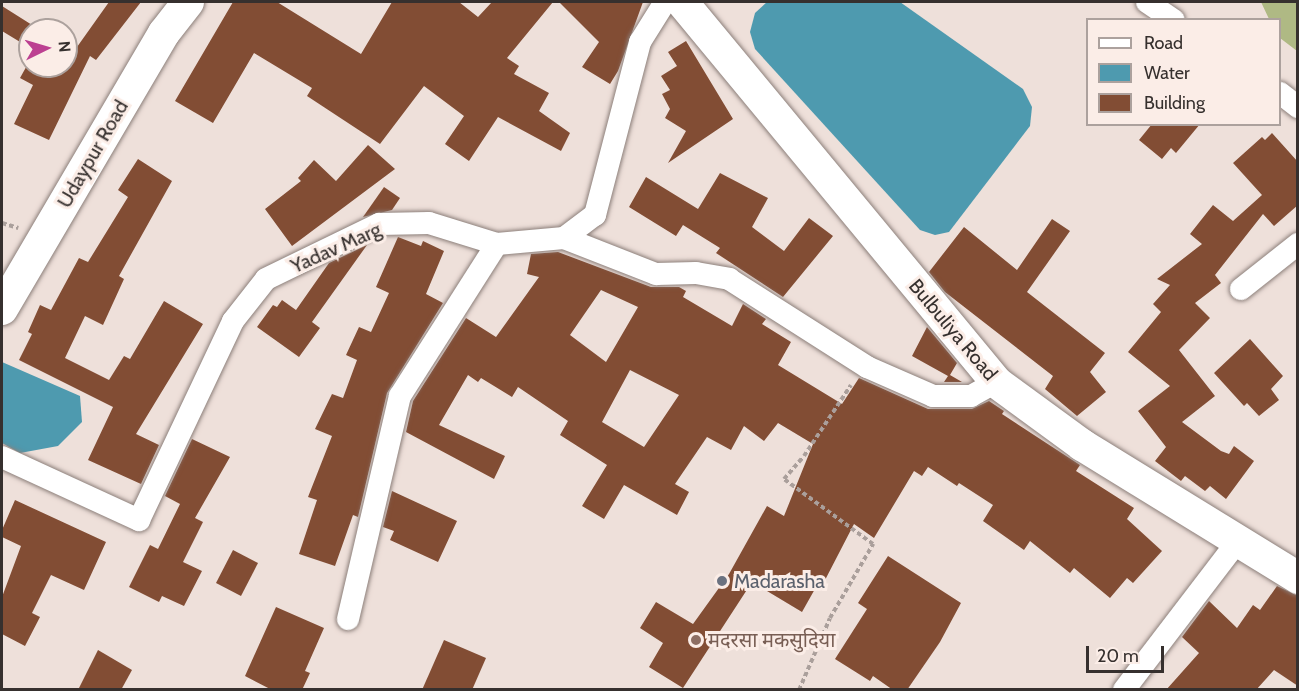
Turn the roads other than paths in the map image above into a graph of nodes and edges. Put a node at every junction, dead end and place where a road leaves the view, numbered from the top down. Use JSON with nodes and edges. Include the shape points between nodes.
{"nodes":[{"id":1,"x":188,"y":2,"type":"edge"},
{"id":2,"x":665,"y":2,"type":"edge"},
{"id":3,"x":682,"y":2,"type":"edge"},
{"id":4,"x":1147,"y":2,"type":"edge"},
{"id":5,"x":1171,"y":18,"type":"edge"},
{"id":6,"x":1281,"y":94,"type":"edge"},
{"id":7,"x":1298,"y":107,"type":"edge"},
{"id":8,"x":564,"y":238,"type":"junction"},
{"id":9,"x":497,"y":244,"type":"junction"},
{"id":10,"x":1298,"y":244,"type":"edge"},
{"id":11,"x":1241,"y":289,"type":"dead end"},
{"id":12,"x":2,"y":309,"type":"edge"},
{"id":13,"x":996,"y":382,"type":"junction"},
{"id":14,"x":2,"y":457,"type":"edge"},
{"id":15,"x":1238,"y":541,"type":"junction"},
{"id":16,"x":1298,"y":578,"type":"edge"},
{"id":17,"x":348,"y":619,"type":"dead end"},
{"id":18,"x":1124,"y":690,"type":"edge"}],
"edges":[{"from":1,"to":12,"type":"main road","name":"Udaypur Road","via":[[164,33]]},
{"from":2,"to":8,"type":"street","via":[[640,42],[595,215]]},
{"from":3,"to":13,"type":"main road","name":"Bulbuliya Road"},
{"from":4,"to":5,"type":"street"},
{"from":6,"to":7,"type":"street"},
{"from":8,"to":9,"type":"street","name":"Yadav Marg"},
{"from":8,"to":13,"type":"street","via":[[656,274],[696,273],[729,279],[863,364],[933,396],[971,396]]},
{"from":9,"to":14,"type":"street","name":"Yadav Marg","via":[[429,223],[379,224],[266,279],[233,321],[139,520]]},
{"from":9,"to":17,"type":"street","via":[[400,396]]},
{"from":10,"to":11,"type":"street"},
{"from":13,"to":15,"type":"main road","name":"Bulbuliya Road","via":[[1082,445]]},
{"from":15,"to":16,"type":"main road","name":"Bulbuliya Road"},
{"from":15,"to":18,"type":"street"}]}
